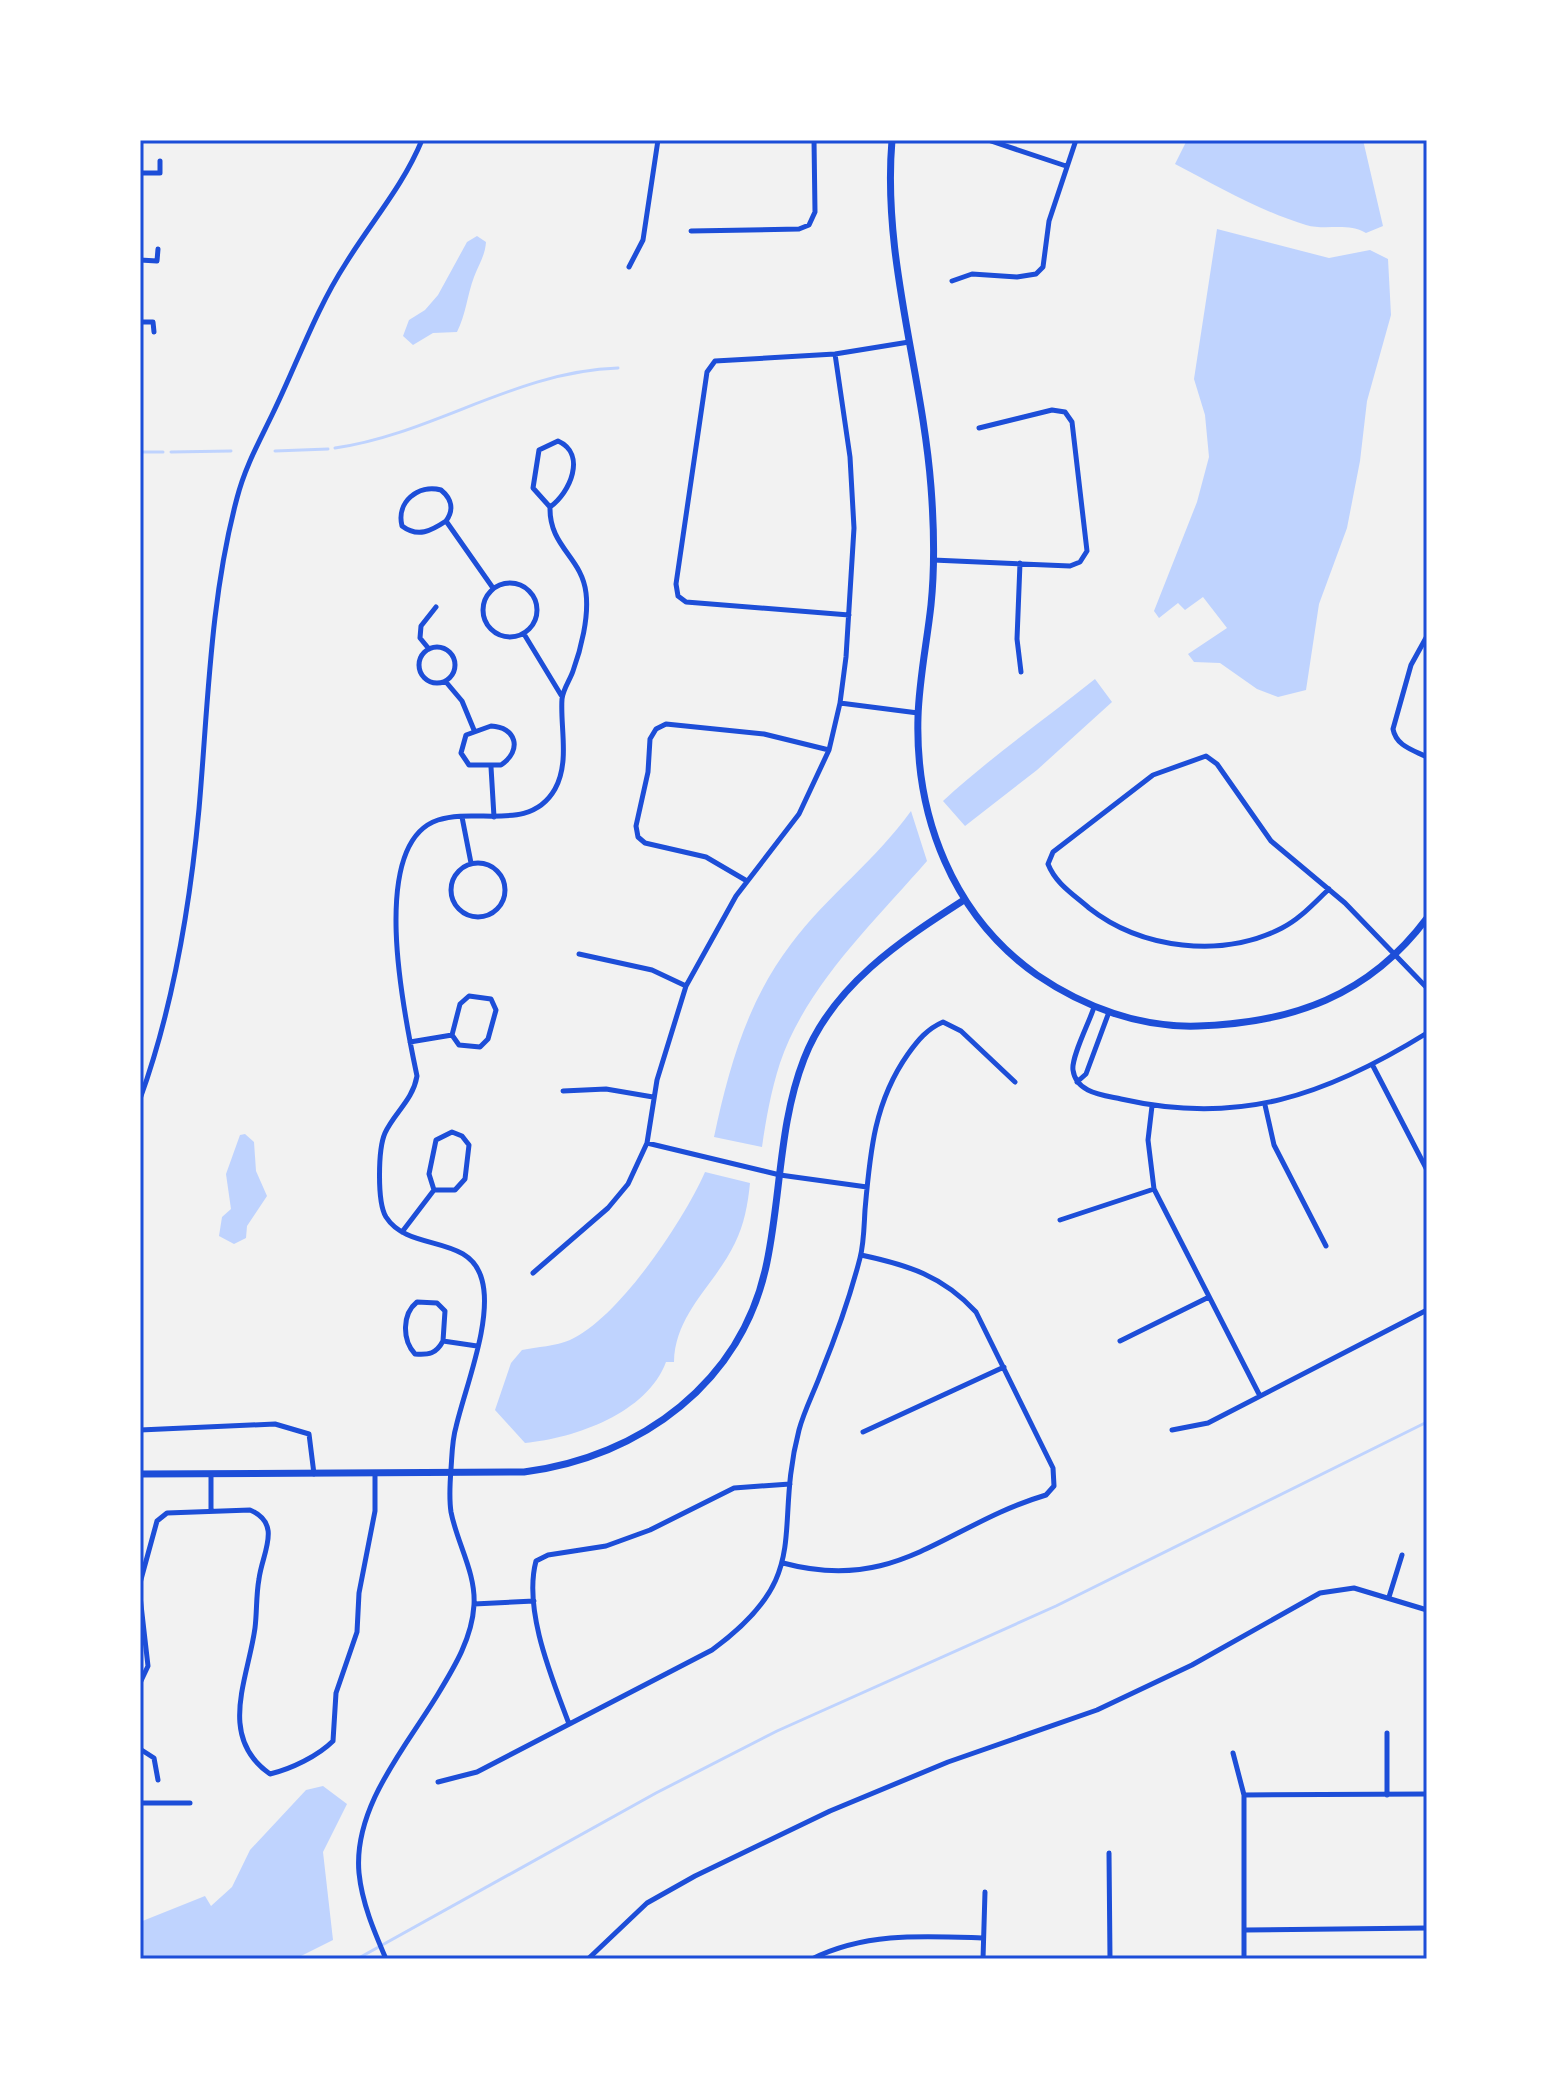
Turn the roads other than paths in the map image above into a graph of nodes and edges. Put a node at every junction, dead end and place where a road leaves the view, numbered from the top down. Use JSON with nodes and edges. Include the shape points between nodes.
{"nodes":[{"id":1,"x":422,"y":140,"type":"edge"},
{"id":2,"x":658,"y":140,"type":"edge"},
{"id":3,"x":814,"y":140,"type":"edge"},
{"id":4,"x":892,"y":140,"type":"edge"},
{"id":5,"x":988,"y":140,"type":"edge"},
{"id":6,"x":1076,"y":140,"type":"edge"},
{"id":7,"x":160,"y":161,"type":"dead end"},
{"id":8,"x":1066,"y":166,"type":"junction"},
{"id":9,"x":140,"y":173,"type":"edge"},
{"id":10,"x":691,"y":231,"type":"dead end"},
{"id":11,"x":158,"y":249,"type":"dead end"},
{"id":12,"x":140,"y":260,"type":"edge"},
{"id":13,"x":629,"y":267,"type":"dead end"},
{"id":14,"x":952,"y":281,"type":"dead end"},
{"id":15,"x":140,"y":322,"type":"edge"},
{"id":16,"x":154,"y":332,"type":"dead end"},
{"id":17,"x":910,"y":342,"type":"junction"},
{"id":18,"x":835,"y":354,"type":"junction"},
{"id":19,"x":979,"y":428,"type":"dead end"},
{"id":20,"x":550,"y":507,"type":"junction"},
{"id":21,"x":446,"y":521,"type":"junction"},
{"id":22,"x":933,"y":560,"type":"junction"},
{"id":23,"x":1020,"y":563,"type":"junction"},
{"id":24,"x":493,"y":588,"type":"junction"},
{"id":25,"x":436,"y":607,"type":"dead end"},
{"id":26,"x":849,"y":615,"type":"junction"},
{"id":27,"x":524,"y":634,"type":"junction"},
{"id":28,"x":1427,"y":636,"type":"edge"},
{"id":29,"x":429,"y":649,"type":"junction"},
{"id":30,"x":1021,"y":672,"type":"dead end"},
{"id":31,"x":446,"y":682,"type":"junction"},
{"id":32,"x":562,"y":696,"type":"junction"},
{"id":33,"x":840,"y":703,"type":"junction"},
{"id":34,"x":918,"y":713,"type":"junction"},
{"id":35,"x":474,"y":730,"type":"junction"},
{"id":36,"x":829,"y":750,"type":"junction"},
{"id":37,"x":1427,"y":757,"type":"edge"},
{"id":38,"x":491,"y":767,"type":"junction"},
{"id":39,"x":462,"y":817,"type":"junction"},
{"id":40,"x":494,"y":817,"type":"junction"},
{"id":41,"x":471,"y":863,"type":"junction"},
{"id":42,"x":747,"y":881,"type":"junction"},
{"id":43,"x":1329,"y":889,"type":"junction"},
{"id":44,"x":964,"y":900,"type":"junction"},
{"id":45,"x":1427,"y":918,"type":"edge"},
{"id":46,"x":579,"y":954,"type":"dead end"},
{"id":47,"x":1394,"y":956,"type":"junction"},
{"id":48,"x":686,"y":986,"type":"junction"},
{"id":49,"x":1427,"y":988,"type":"edge"},
{"id":50,"x":1094,"y":1007,"type":"junction"},
{"id":51,"x":1109,"y":1012,"type":"junction"},
{"id":52,"x":1427,"y":1033,"type":"edge"},
{"id":53,"x":452,"y":1035,"type":"junction"},
{"id":54,"x":410,"y":1042,"type":"junction"},
{"id":55,"x":1373,"y":1066,"type":"junction"},
{"id":56,"x":1015,"y":1082,"type":"dead end"},
{"id":57,"x":1077,"y":1082,"type":"junction"},
{"id":58,"x":563,"y":1091,"type":"dead end"},
{"id":59,"x":653,"y":1097,"type":"junction"},
{"id":60,"x":140,"y":1099,"type":"edge"},
{"id":61,"x":1265,"y":1105,"type":"junction"},
{"id":62,"x":1152,"y":1106,"type":"junction"},
{"id":63,"x":647,"y":1143,"type":"junction"},
{"id":64,"x":1427,"y":1170,"type":"edge"},
{"id":65,"x":780,"y":1175,"type":"junction"},
{"id":66,"x":867,"y":1187,"type":"junction"},
{"id":67,"x":1154,"y":1189,"type":"junction"},
{"id":68,"x":434,"y":1190,"type":"junction"},
{"id":69,"x":1060,"y":1220,"type":"dead end"},
{"id":70,"x":402,"y":1232,"type":"junction"},
{"id":71,"x":1326,"y":1246,"type":"dead end"},
{"id":72,"x":861,"y":1255,"type":"junction"},
{"id":73,"x":533,"y":1273,"type":"dead end"},
{"id":74,"x":1209,"y":1297,"type":"junction"},
{"id":75,"x":1427,"y":1310,"type":"edge"},
{"id":76,"x":443,"y":1341,"type":"junction"},
{"id":77,"x":1120,"y":1341,"type":"dead end"},
{"id":78,"x":477,"y":1346,"type":"junction"},
{"id":79,"x":1004,"y":1367,"type":"junction"},
{"id":80,"x":1260,"y":1396,"type":"junction"},
{"id":81,"x":140,"y":1430,"type":"edge"},
{"id":82,"x":1172,"y":1430,"type":"dead end"},
{"id":83,"x":863,"y":1432,"type":"dead end"},
{"id":84,"x":451,"y":1472,"type":"junction"},
{"id":85,"x":140,"y":1474,"type":"edge"},
{"id":86,"x":211,"y":1474,"type":"junction"},
{"id":87,"x":375,"y":1474,"type":"junction"},
{"id":88,"x":314,"y":1475,"type":"junction"},
{"id":89,"x":790,"y":1484,"type":"junction"},
{"id":90,"x":211,"y":1511,"type":"junction"},
{"id":91,"x":1402,"y":1555,"type":"dead end"},
{"id":92,"x":783,"y":1563,"type":"junction"},
{"id":93,"x":140,"y":1583,"type":"edge"},
{"id":94,"x":140,"y":1596,"type":"edge"},
{"id":95,"x":1389,"y":1597,"type":"junction"},
{"id":96,"x":534,"y":1601,"type":"junction"},
{"id":97,"x":474,"y":1604,"type":"junction"},
{"id":98,"x":1427,"y":1610,"type":"edge"},
{"id":99,"x":140,"y":1683,"type":"edge"},
{"id":100,"x":569,"y":1724,"type":"junction"},
{"id":101,"x":1387,"y":1733,"type":"dead end"},
{"id":102,"x":140,"y":1749,"type":"edge"},
{"id":103,"x":1233,"y":1753,"type":"dead end"},
{"id":104,"x":158,"y":1780,"type":"dead end"},
{"id":105,"x":438,"y":1782,"type":"dead end"},
{"id":106,"x":1427,"y":1794,"type":"edge"},
{"id":107,"x":1244,"y":1795,"type":"junction"},
{"id":108,"x":1387,"y":1795,"type":"junction"},
{"id":109,"x":140,"y":1803,"type":"edge"},
{"id":110,"x":190,"y":1803,"type":"dead end"},
{"id":111,"x":1109,"y":1853,"type":"dead end"},
{"id":112,"x":985,"y":1892,"type":"dead end"},
{"id":113,"x":1427,"y":1928,"type":"edge"},
{"id":114,"x":1246,"y":1930,"type":"junction"},
{"id":115,"x":982,"y":1938,"type":"junction"},
{"id":116,"x":386,"y":1959,"type":"edge"},
{"id":117,"x":588,"y":1959,"type":"edge"},
{"id":118,"x":812,"y":1959,"type":"edge"},
{"id":119,"x":983,"y":1959,"type":"edge"},
{"id":120,"x":1110,"y":1959,"type":"edge"},
{"id":121,"x":1244,"y":1959,"type":"edge"}],
"edges":[{"from":1,"to":60,"type":"street","via":[[405,179],[319,310],[258,437],[237,496],[211,656],[190,876],[159,1044]]},
{"from":2,"to":13,"type":"street","via":[[643,240]]},
{"from":3,"to":10,"type":"street","via":[[815,212],[809,225]]},
{"from":4,"to":17,"type":"street","via":[[893,255]]},
{"from":5,"to":8,"type":"street"},
{"from":6,"to":8,"type":"street"},
{"from":7,"to":9,"type":"street","via":[[160,173]]},
{"from":8,"to":14,"type":"street","via":[[1049,221],[1043,267],[1036,274],[1017,277],[972,274]]},
{"from":11,"to":12,"type":"street","via":[[157,261]]},
{"from":15,"to":16,"type":"street","via":[[153,322]]},
{"from":17,"to":18,"type":"street"},
{"from":17,"to":22,"type":"street","via":[[929,454]]},
{"from":18,"to":26,"type":"street","via":[[853,489]]},
{"from":18,"to":26,"type":"street","via":[[715,361],[707,372],[676,584],[678,596],[686,602]]},
{"from":19,"to":23,"type":"street","via":[[1052,410],[1065,412],[1072,422],[1087,551],[1070,566]]},
{"from":20,"to":20,"type":"street","via":[[567,492],[572,473],[573,455],[558,441],[539,450],[535,467],[533,488]]},
{"from":20,"to":32,"type":"street","via":[[555,539],[579,569],[586,594],[580,649]]},
{"from":21,"to":21,"type":"street","via":[[449,496],[434,488],[416,492],[400,518],[402,526],[417,533]]},
{"from":21,"to":24,"type":"street"},
{"from":22,"to":23,"type":"street"},
{"from":22,"to":34,"type":"street"},
{"from":23,"to":30,"type":"street"},
{"from":24,"to":27,"type":"street","via":[[483,613],[490,629],[506,638]]},
{"from":24,"to":27,"type":"street","via":[[519,584],[533,595],[538,612]]},
{"from":25,"to":29,"type":"street","via":[[421,626],[420,638]]},
{"from":26,"to":33,"type":"street"},
{"from":27,"to":32,"type":"street"},
{"from":28,"to":37,"type":"street","via":[[1411,665],[1394,721],[1394,738]]},
{"from":29,"to":31,"type":"street","via":[[442,648],[452,655],[456,666]]},
{"from":29,"to":31,"type":"street","via":[[419,662],[421,674],[429,682]]},
{"from":31,"to":35,"type":"street","via":[[462,701]]},
{"from":32,"to":40,"type":"street","via":[[564,740],[557,785],[545,803],[525,813]]},
{"from":33,"to":34,"type":"street"},
{"from":33,"to":36,"type":"street"},
{"from":34,"to":44,"type":"street","via":[[927,811]]},
{"from":35,"to":38,"type":"street","via":[[463,741],[463,761],[476,768]]},
{"from":35,"to":38,"type":"street","via":[[496,726],[512,734],[513,753]]},
{"from":36,"to":42,"type":"street","via":[[799,814]]},
{"from":36,"to":42,"type":"street","via":[[764,734],[666,724],[656,729],[650,739],[638,837],[706,857]]},
{"from":38,"to":40,"type":"street"},
{"from":39,"to":40,"type":"street"},
{"from":39,"to":41,"type":"street"},
{"from":39,"to":54,"type":"street","via":[[437,820],[419,832],[404,858],[395,945]]},
{"from":41,"to":41,"type":"street","via":[[456,874],[453,901],[466,914],[485,916],[504,900],[505,883],[488,864]]},
{"from":42,"to":48,"type":"street"},
{"from":43,"to":43,"type":"street","via":[[1271,841],[1206,756],[1153,775],[1053,852],[1048,864],[1054,879],[1114,924],[1149,939],[1185,945],[1253,940],[1283,928]]},
{"from":43,"to":47,"type":"street"},
{"from":44,"to":50,"type":"street","via":[[1025,966]]},
{"from":44,"to":65,"type":"street","via":[[865,971],[825,1018],[804,1059]]},
{"from":45,"to":47,"type":"street"},
{"from":46,"to":48,"type":"street","via":[[652,970]]},
{"from":47,"to":49,"type":"street"},
{"from":47,"to":51,"type":"street","via":[[1332,998],[1266,1021],[1189,1026]]},
{"from":48,"to":59,"type":"street"},
{"from":50,"to":51,"type":"street"},
{"from":50,"to":57,"type":"street","via":[[1072,1068]]},
{"from":51,"to":57,"type":"street","via":[[1086,1074]]},
{"from":52,"to":55,"type":"street"},
{"from":53,"to":53,"type":"street","via":[[459,1045],[480,1047],[488,1039],[496,1010],[491,999],[469,996],[460,1004]]},
{"from":53,"to":54,"type":"street"},
{"from":54,"to":70,"type":"street","via":[[415,1089],[384,1135],[379,1190],[386,1216]]},
{"from":55,"to":61,"type":"street","via":[[1317,1091]]},
{"from":55,"to":64,"type":"street"},
{"from":56,"to":66,"type":"street","via":[[961,1031],[943,1022],[931,1027],[884,1095]]},
{"from":57,"to":62,"type":"street","via":[[1089,1092]]},
{"from":58,"to":59,"type":"street","via":[[606,1089]]},
{"from":59,"to":63,"type":"street"},
{"from":61,"to":62,"type":"street","via":[[1198,1110]]},
{"from":61,"to":71,"type":"street","via":[[1274,1145]]},
{"from":62,"to":67,"type":"street","via":[[1148,1140]]},
{"from":63,"to":65,"type":"street"},
{"from":63,"to":73,"type":"street","via":[[628,1184],[608,1208]]},
{"from":65,"to":66,"type":"street"},
{"from":65,"to":84,"type":"street","via":[[757,1297],[725,1358],[688,1402],[615,1449],[560,1467]]},
{"from":66,"to":72,"type":"street"},
{"from":67,"to":69,"type":"street"},
{"from":67,"to":74,"type":"street"},
{"from":68,"to":68,"type":"street","via":[[455,1190],[465,1179],[469,1145],[462,1136],[452,1132],[436,1140],[430,1156]]},
{"from":68,"to":70,"type":"street"},
{"from":70,"to":78,"type":"street","via":[[452,1247],[478,1268],[483,1294]]},
{"from":72,"to":79,"type":"street","via":[[912,1266],[959,1293],[976,1312]]},
{"from":72,"to":89,"type":"street","via":[[799,1429]]},
{"from":74,"to":77,"type":"street"},
{"from":74,"to":80,"type":"street"},
{"from":75,"to":80,"type":"street"},
{"from":76,"to":76,"type":"street","via":[[445,1311],[437,1303],[417,1302],[407,1316],[409,1347],[415,1354],[429,1355]]},
{"from":76,"to":78,"type":"street"},
{"from":78,"to":84,"type":"street","via":[[455,1429]]},
{"from":79,"to":83,"type":"street"},
{"from":79,"to":92,"type":"street","via":[[1053,1468],[1054,1486],[1046,1495],[872,1570],[817,1572]]},
{"from":80,"to":82,"type":"street","via":[[1208,1423]]},
{"from":81,"to":88,"type":"street","via":[[275,1424],[309,1434]]},
{"from":84,"to":87,"type":"street"},
{"from":84,"to":97,"type":"street","via":[[451,1510]]},
{"from":85,"to":86,"type":"street"},
{"from":86,"to":88,"type":"street"},
{"from":86,"to":90,"type":"street"},
{"from":87,"to":88,"type":"street"},
{"from":87,"to":90,"type":"street","via":[[375,1511],[357,1632],[336,1693],[333,1741],[323,1751],[270,1774],[255,1764],[238,1722],[268,1526],[250,1510]]},
{"from":89,"to":92,"type":"street"},
{"from":89,"to":96,"type":"street","via":[[734,1488],[606,1546],[548,1555],[536,1561]]},
{"from":90,"to":93,"type":"street","via":[[167,1513],[157,1521]]},
{"from":91,"to":95,"type":"street"},
{"from":92,"to":100,"type":"street","via":[[773,1588],[742,1628],[712,1650]]},
{"from":94,"to":99,"type":"street","via":[[148,1666]]},
{"from":95,"to":98,"type":"street"},
{"from":95,"to":117,"type":"street","via":[[1354,1588],[1320,1593],[1192,1665],[1097,1710],[1005,1740],[830,1811],[647,1903]]},
{"from":96,"to":97,"type":"street"},
{"from":96,"to":100,"type":"street","via":[[545,1662]]},
{"from":97,"to":116,"type":"street","via":[[456,1666],[376,1795],[363,1828],[359,1871],[367,1913]]},
{"from":100,"to":105,"type":"street","via":[[477,1772]]},
{"from":101,"to":108,"type":"street"},
{"from":102,"to":104,"type":"street","via":[[154,1758]]},
{"from":103,"to":107,"type":"street"},
{"from":106,"to":108,"type":"street"},
{"from":107,"to":108,"type":"street"},
{"from":107,"to":114,"type":"street"},
{"from":109,"to":110,"type":"street"},
{"from":111,"to":120,"type":"street"},
{"from":112,"to":115,"type":"street"},
{"from":113,"to":114,"type":"street"},
{"from":114,"to":121,"type":"street"},
{"from":115,"to":118,"type":"street","via":[[907,1935],[841,1944]]},
{"from":115,"to":119,"type":"street"}]}
